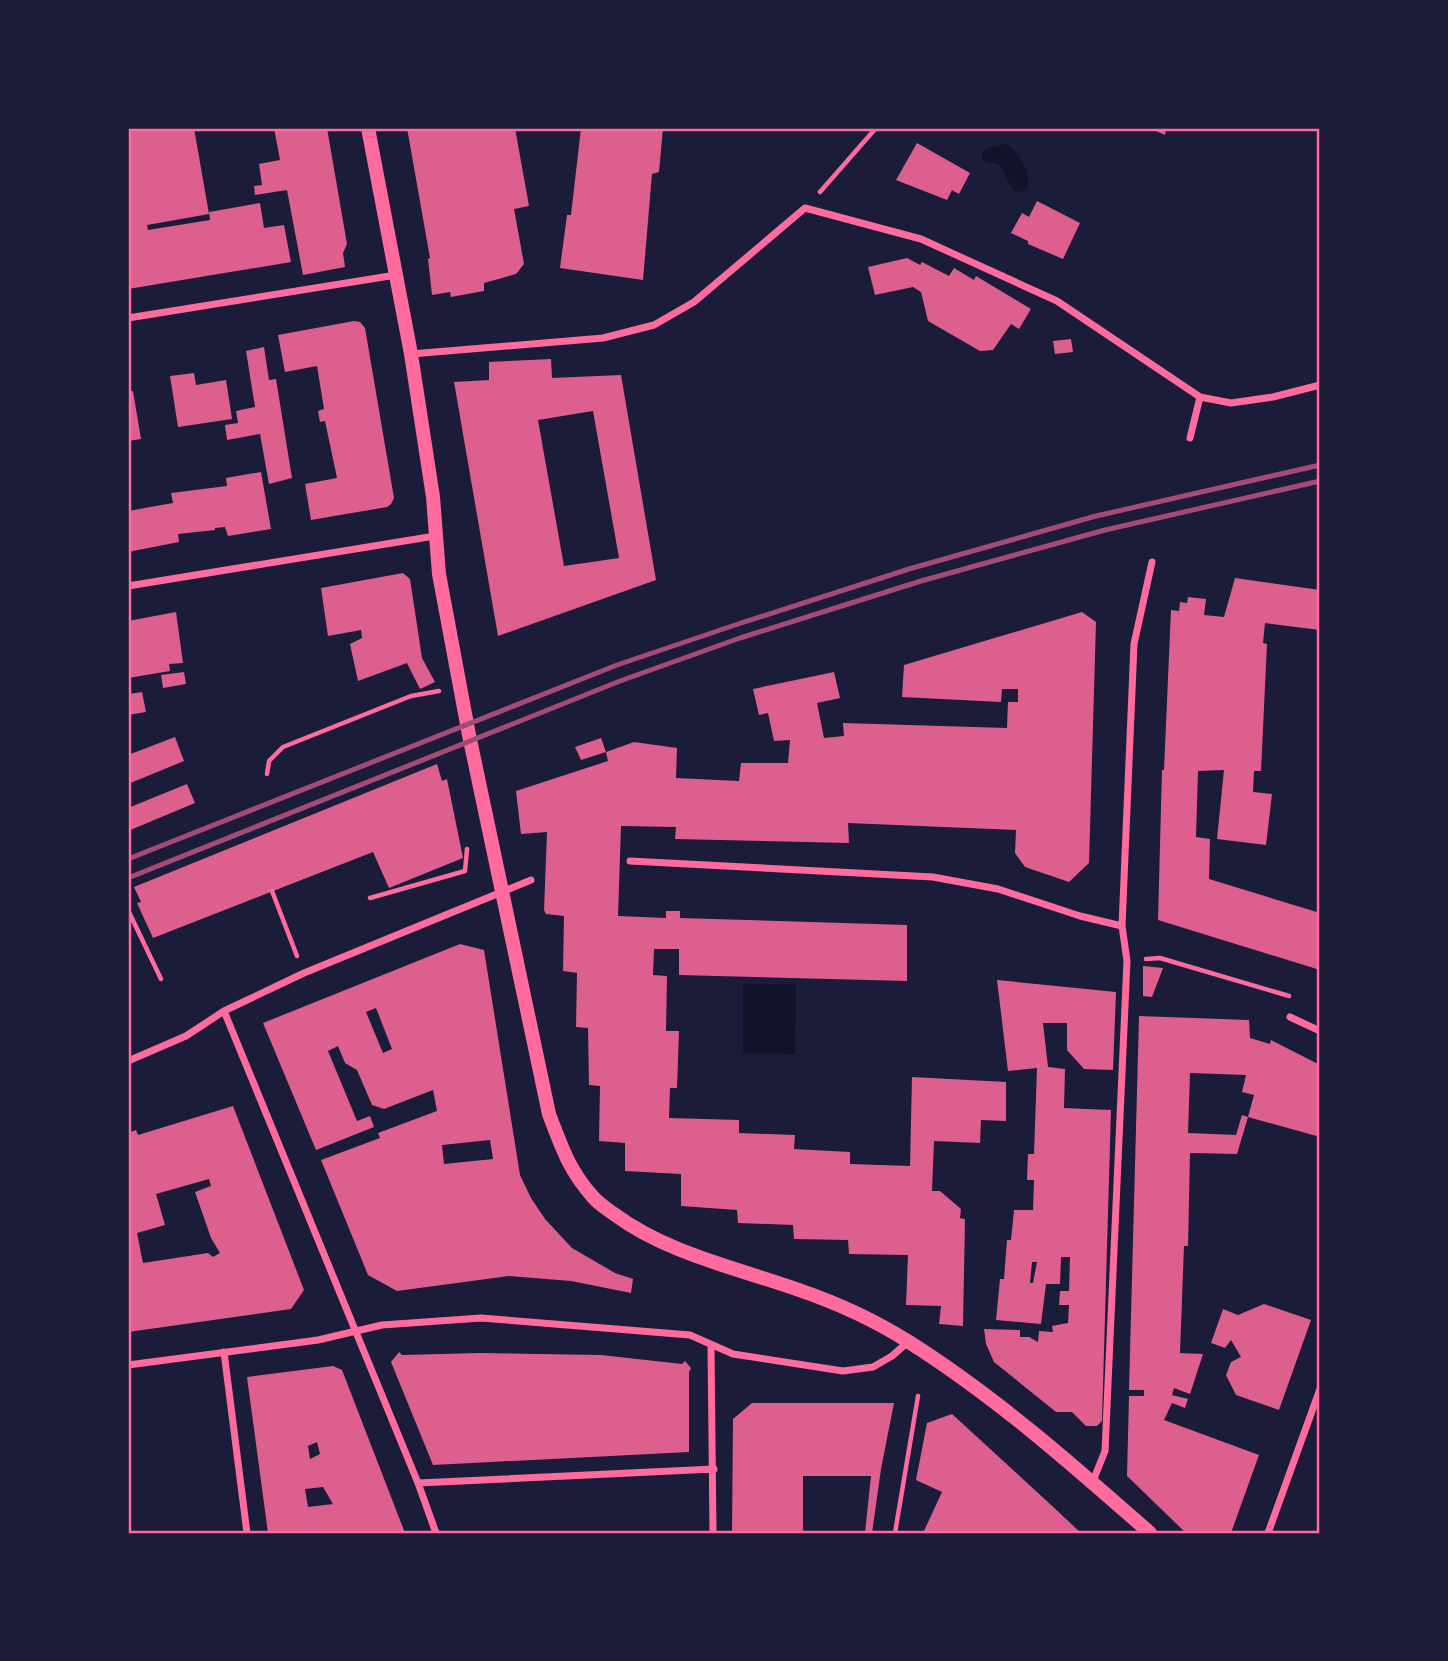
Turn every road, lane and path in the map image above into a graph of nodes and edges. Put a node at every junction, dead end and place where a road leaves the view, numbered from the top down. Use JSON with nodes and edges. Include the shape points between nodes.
{"nodes":[{"id":1,"x":368,"y":128,"type":"edge"},
{"id":2,"x":876,"y":128,"type":"edge"},
{"id":3,"x":805,"y":208,"type":"junction"},
{"id":4,"x":396,"y":275,"type":"junction"},
{"id":5,"x":128,"y":318,"type":"edge"},
{"id":6,"x":411,"y":354,"type":"junction"},
{"id":7,"x":1320,"y":385,"type":"edge"},
{"id":8,"x":1200,"y":397,"type":"junction"},
{"id":9,"x":1190,"y":438,"type":"dead end"},
{"id":10,"x":436,"y":536,"type":"junction"},
{"id":11,"x":1153,"y":562,"type":"dead end"},
{"id":12,"x":128,"y":586,"type":"edge"},
{"id":13,"x":434,"y":692,"type":"dead end"},
{"id":14,"x":267,"y":774,"type":"dead end"},
{"id":15,"x":490,"y":839,"type":"junction"},
{"id":16,"x":630,"y":861,"type":"dead end"},
{"id":17,"x":531,"y":880,"type":"dead end"},
{"id":18,"x":272,"y":891,"type":"dead end"},
{"id":19,"x":502,"y":894,"type":"junction"},
{"id":20,"x":370,"y":898,"type":"dead end"},
{"id":21,"x":128,"y":910,"type":"edge"},
{"id":22,"x":1122,"y":926,"type":"junction"},
{"id":23,"x":1126,"y":961,"type":"junction"},
{"id":24,"x":304,"y":973,"type":"junction"},
{"id":25,"x":161,"y":979,"type":"dead end"},
{"id":26,"x":1295,"y":998,"type":"dead end"},
{"id":27,"x":224,"y":1011,"type":"junction"},
{"id":28,"x":1290,"y":1017,"type":"dead end"},
{"id":29,"x":1320,"y":1031,"type":"edge"},
{"id":30,"x":128,"y":1061,"type":"edge"},
{"id":31,"x":354,"y":1331,"type":"junction"},
{"id":32,"x":908,"y":1342,"type":"junction"},
{"id":33,"x":711,"y":1347,"type":"junction"},
{"id":34,"x":224,"y":1352,"type":"junction"},
{"id":35,"x":128,"y":1365,"type":"edge"},
{"id":36,"x":1320,"y":1389,"type":"edge"},
{"id":37,"x":918,"y":1396,"type":"dead end"},
{"id":38,"x":713,"y":1469,"type":"junction"},
{"id":39,"x":1093,"y":1481,"type":"junction"},
{"id":40,"x":418,"y":1483,"type":"junction"},
{"id":41,"x":247,"y":1533,"type":"edge"},
{"id":42,"x":436,"y":1533,"type":"edge"},
{"id":43,"x":713,"y":1533,"type":"edge"},
{"id":44,"x":895,"y":1533,"type":"edge"},
{"id":45,"x":1150,"y":1533,"type":"edge"},
{"id":46,"x":1268,"y":1533,"type":"edge"}],
"edges":[{"from":1,"to":4,"type":"main road"},
{"from":2,"to":3,"type":"path"},
{"from":3,"to":6,"type":"street","via":[[694,302],[654,325],[603,338]]},
{"from":3,"to":8,"type":"street","via":[[921,239],[1057,301]]},
{"from":4,"to":5,"type":"street"},
{"from":4,"to":6,"type":"main road"},
{"from":6,"to":10,"type":"main road"},
{"from":7,"to":8,"type":"street","via":[[1231,403]]},
{"from":8,"to":9,"type":"street"},
{"from":10,"to":12,"type":"street"},
{"from":10,"to":15,"type":"main road","via":[[439,574]]},
{"from":11,"to":22,"type":"street","via":[[1134,644]]},
{"from":13,"to":14,"type":"path","via":[[411,696],[283,747],[270,761]]},
{"from":15,"to":19,"type":"main road"},
{"from":15,"to":20,"type":"path","via":[[468,842],[465,871]]},
{"from":16,"to":22,"type":"street","via":[[933,877],[998,889]]},
{"from":17,"to":19,"type":"street"},
{"from":18,"to":24,"type":"path"},
{"from":19,"to":24,"type":"street"},
{"from":19,"to":32,"type":"main road","via":[[549,1114],[568,1165],[595,1199],[666,1245],[802,1291]]},
{"from":21,"to":25,"type":"path"},
{"from":22,"to":23,"type":"street"},
{"from":23,"to":26,"type":"path","via":[[1160,957]]},
{"from":23,"to":39,"type":"street","via":[[1105,1451]]},
{"from":24,"to":27,"type":"street"},
{"from":27,"to":30,"type":"street","via":[[186,1036]]},
{"from":27,"to":31,"type":"street"},
{"from":28,"to":29,"type":"street"},
{"from":31,"to":33,"type":"street","via":[[481,1318],[690,1335]]},
{"from":31,"to":34,"type":"street"},
{"from":31,"to":40,"type":"street"},
{"from":32,"to":33,"type":"street","via":[[873,1367],[843,1371]]},
{"from":32,"to":39,"type":"main road","via":[[982,1393]]},
{"from":33,"to":38,"type":"street"},
{"from":34,"to":35,"type":"street"},
{"from":34,"to":41,"type":"street"},
{"from":36,"to":46,"type":"street"},
{"from":37,"to":44,"type":"path"},
{"from":38,"to":40,"type":"street"},
{"from":38,"to":43,"type":"street"},
{"from":39,"to":45,"type":"main road"},
{"from":40,"to":42,"type":"street"}]}
